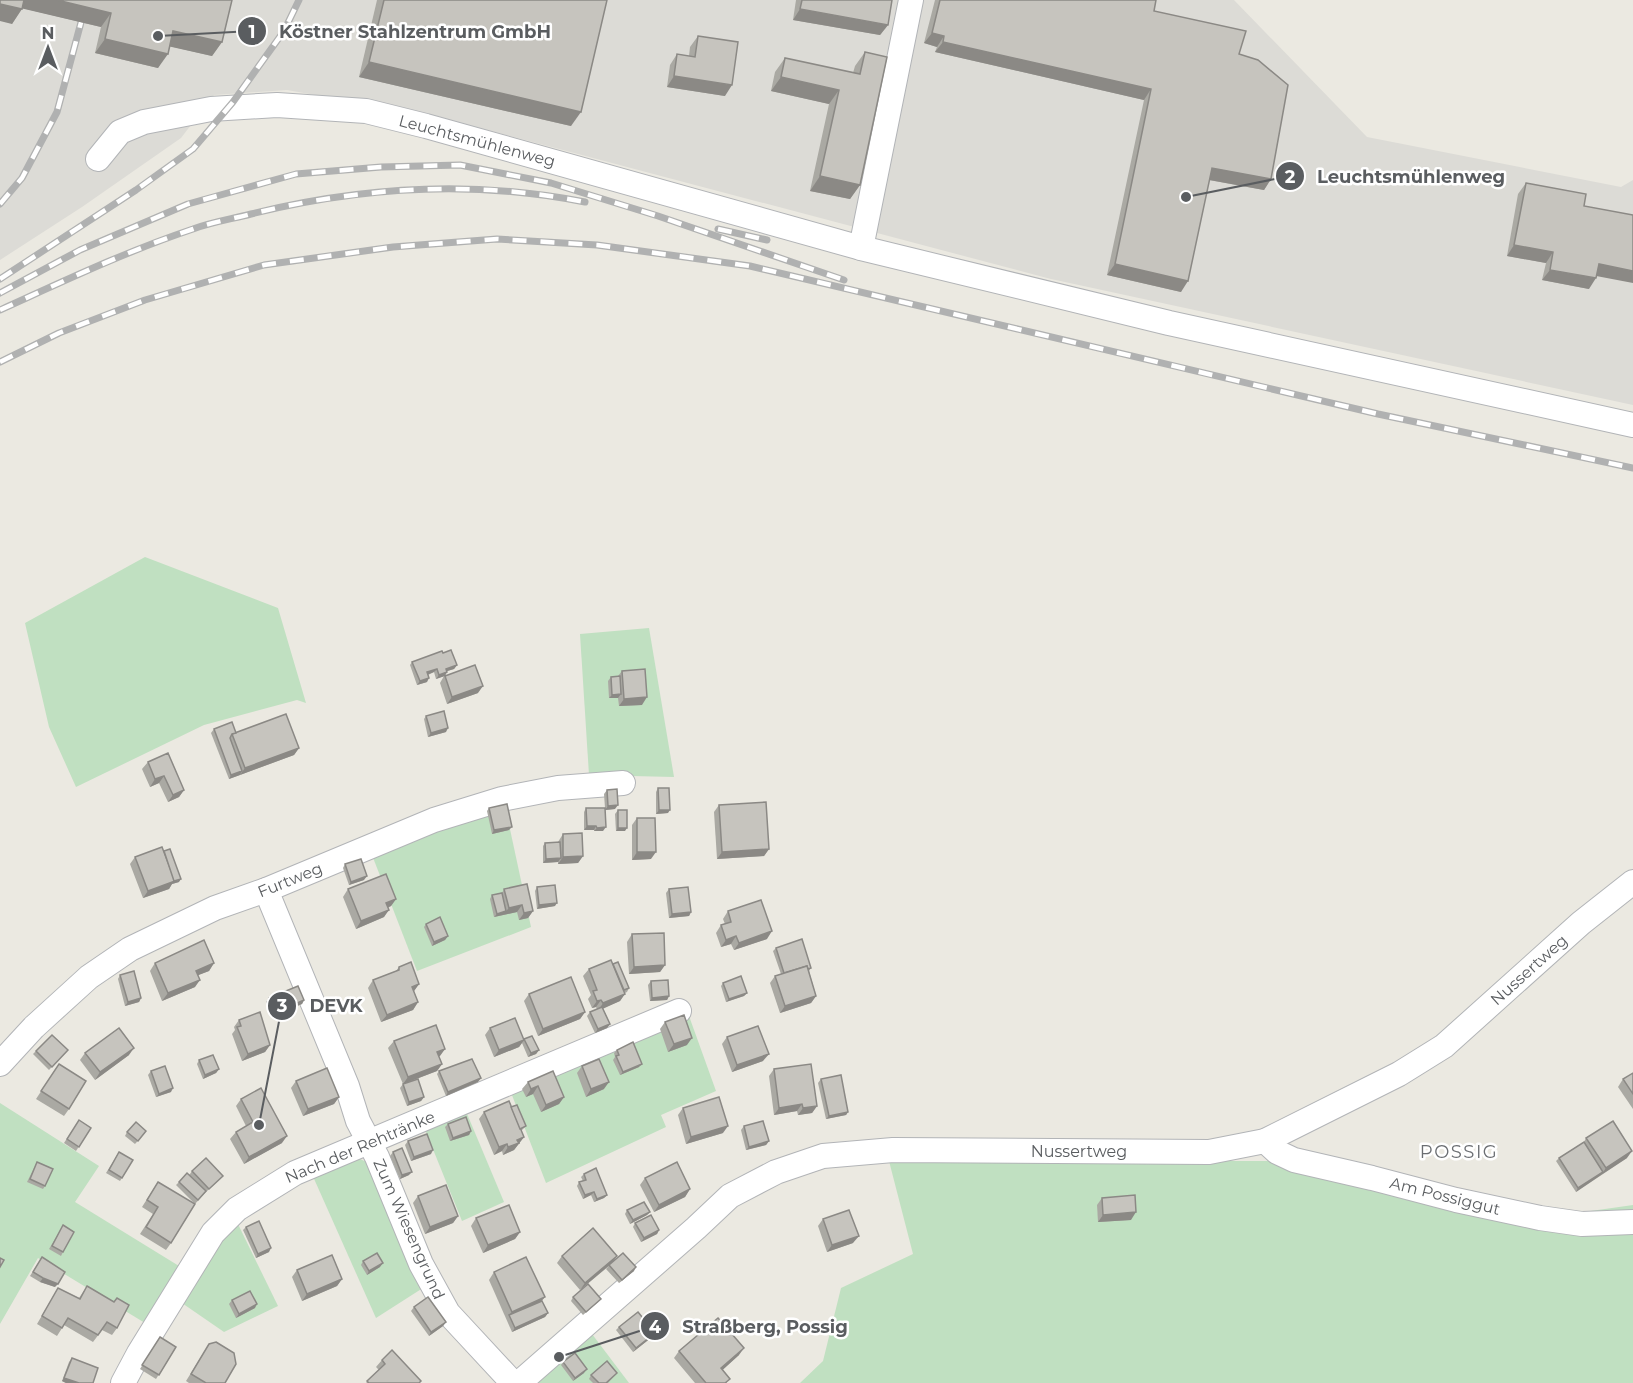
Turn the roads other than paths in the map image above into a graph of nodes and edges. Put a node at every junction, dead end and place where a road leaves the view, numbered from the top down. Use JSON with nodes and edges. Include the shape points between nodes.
{"nodes":[{"id":1,"x":911,"y":0,"type":"edge"},
{"id":2,"x":98,"y":159,"type":"dead end"},
{"id":3,"x":861,"y":248,"type":"junction"},
{"id":4,"x":1633,"y":425,"type":"edge"},
{"id":5,"x":623,"y":783,"type":"dead end"},
{"id":6,"x":1633,"y":882,"type":"edge"},
{"id":7,"x":266,"y":890,"type":"junction"},
{"id":8,"x":679,"y":1011,"type":"dead end"},
{"id":9,"x":0,"y":1064,"type":"edge"},
{"id":10,"x":369,"y":1141,"type":"junction"},
{"id":11,"x":1265,"y":1141,"type":"junction"},
{"id":12,"x":1633,"y":1222,"type":"edge"},
{"id":13,"x":123,"y":1383,"type":"edge"},
{"id":14,"x":513,"y":1383,"type":"edge"},
{"id":15,"x":519,"y":1383,"type":"edge"}],
"edges":[{"from":1,"to":3,"type":"street"},
{"from":2,"to":3,"type":"street","name":"Leuchtsmühlenweg","via":[[120,132],[144,122],[211,109],[277,105],[366,111]]},
{"from":3,"to":4,"type":"street","name":"Leuchtsmühlenweg","via":[[1169,323]]},
{"from":5,"to":7,"type":"street","name":"Furtweg","via":[[558,788],[502,799],[434,820]]},
{"from":6,"to":11,"type":"street","name":"Nussertweg","via":[[1581,923],[1444,1046],[1399,1074]]},
{"from":7,"to":9,"type":"street","name":"Furtweg","via":[[215,908],[130,949],[89,977]]},
{"from":7,"to":10,"type":"street","name":"Zum Wiesengrund"},
{"from":8,"to":10,"type":"street","name":"Nach der Rehtränke"},
{"from":10,"to":13,"type":"street","name":"Nach der Rehtränke","via":[[295,1173],[237,1209],[213,1233]]},
{"from":10,"to":14,"type":"street","name":"Zum Wiesengrund","via":[[421,1264],[448,1313]]},
{"from":11,"to":12,"type":"street","name":"Am Possiggut","via":[[1294,1160],[1455,1200],[1582,1224]]},
{"from":11,"to":15,"type":"street","name":"Nussertweg","via":[[1209,1152],[893,1150],[823,1156],[776,1172],[730,1196]]}]}
